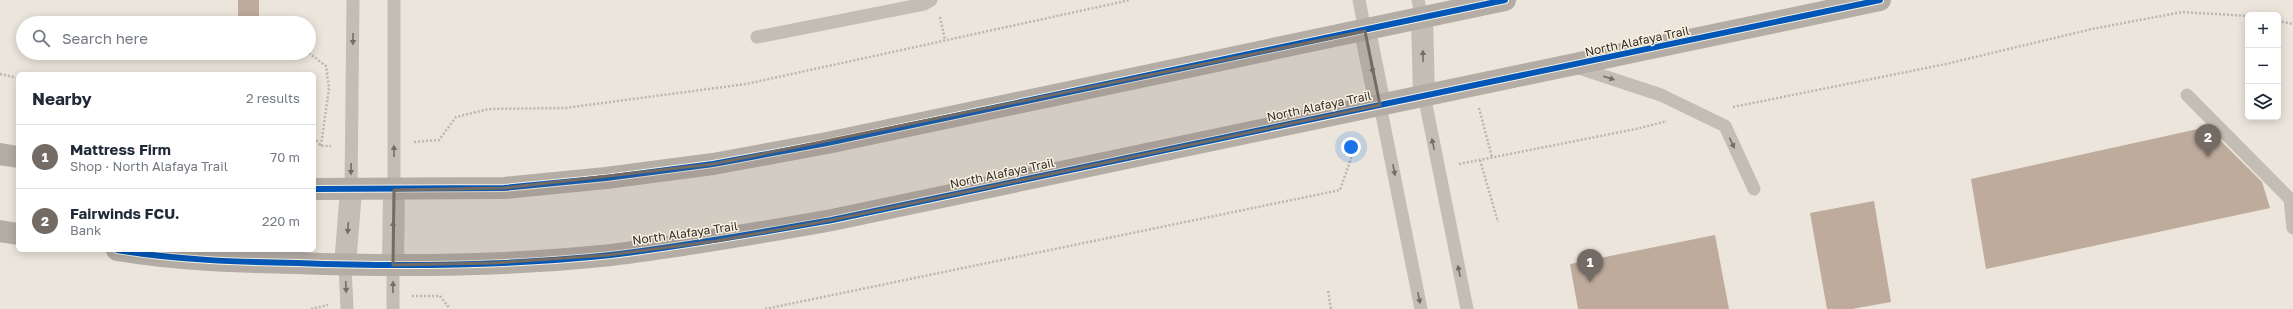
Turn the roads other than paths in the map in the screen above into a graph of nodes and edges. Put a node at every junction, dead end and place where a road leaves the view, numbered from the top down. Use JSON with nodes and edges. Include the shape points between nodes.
{"nodes":[{"id":1,"x":353,"y":0,"type":"edge"},
{"id":2,"x":394,"y":0,"type":"edge"},
{"id":3,"x":931,"y":0,"type":"edge"},
{"id":4,"x":1359,"y":0,"type":"edge"},
{"id":5,"x":1505,"y":0,"type":"edge"},
{"id":6,"x":1880,"y":0,"type":"edge"},
{"id":7,"x":1420,"y":9,"type":"edge"},
{"id":8,"x":1365,"y":31,"type":"junction"},
{"id":9,"x":757,"y":37,"type":"dead end"},
{"id":10,"x":1572,"y":66,"type":"junction"},
{"id":11,"x":1424,"y":95,"type":"junction"},
{"id":12,"x":2188,"y":95,"type":"dead end"},
{"id":13,"x":1380,"y":105,"type":"junction"},
{"id":14,"x":0,"y":154,"type":"edge"},
{"id":15,"x":16,"y":157,"type":"edge"},
{"id":16,"x":316,"y":189,"type":"edge"},
{"id":17,"x":1754,"y":189,"type":"dead end"},
{"id":18,"x":351,"y":190,"type":"junction"},
{"id":19,"x":394,"y":190,"type":"junction"},
{"id":20,"x":2293,"y":228,"type":"edge"},
{"id":21,"x":0,"y":232,"type":"edge"},
{"id":22,"x":16,"y":234,"type":"edge"},
{"id":23,"x":130,"y":252,"type":"edge"},
{"id":24,"x":345,"y":265,"type":"junction"},
{"id":25,"x":393,"y":265,"type":"junction"},
{"id":26,"x":347,"y":309,"type":"edge"},
{"id":27,"x":393,"y":309,"type":"edge"},
{"id":28,"x":1421,"y":309,"type":"edge"},
{"id":29,"x":1467,"y":309,"type":"edge"}],
"edges":[{"from":1,"to":18,"type":"lane","one_way":true},
{"from":19,"to":2,"type":"lane","one_way":true},
{"from":3,"to":9,"type":"lane","via":[[924,4]]},
{"from":4,"to":8,"type":"lane"},
{"from":5,"to":7,"type":"main road"},
{"from":6,"to":10,"type":"main road","name":"North Alafaya Trail"},
{"from":7,"to":8,"type":"main road"},
{"from":11,"to":7,"type":"street","one_way":true},
{"from":8,"to":13,"type":"street","one_way":true},
{"from":8,"to":19,"type":"main road","via":[[713,164],[504,188]]},
{"from":10,"to":11,"type":"main road","name":"North Alafaya Trail"},
{"from":10,"to":17,"type":"lane","one_way":true,"via":[[1661,96],[1725,126]]},
{"from":11,"to":13,"type":"main road","name":"North Alafaya Trail"},
{"from":29,"to":11,"type":"lane","one_way":true},
{"from":12,"to":20,"type":"lane","via":[[2290,199]]},
{"from":13,"to":25,"type":"main road","name":"North Alafaya Trail","via":[[832,220],[716,241],[609,255],[494,263]]},
{"from":13,"to":28,"type":"lane","one_way":true},
{"from":14,"to":15,"type":"main road"},
{"from":16,"to":18,"type":"main road"},
{"from":18,"to":19,"type":"main road"},
{"from":18,"to":24,"type":"street","one_way":true},
{"from":25,"to":19,"type":"street","one_way":true},
{"from":21,"to":22,"type":"main road"},
{"from":23,"to":24,"type":"main road","name":"North Alafaya Trail","via":[[235,261]]},
{"from":24,"to":25,"type":"main road","name":"North Alafaya Trail"},
{"from":24,"to":26,"type":"lane","one_way":true},
{"from":27,"to":25,"type":"lane","one_way":true}]}
